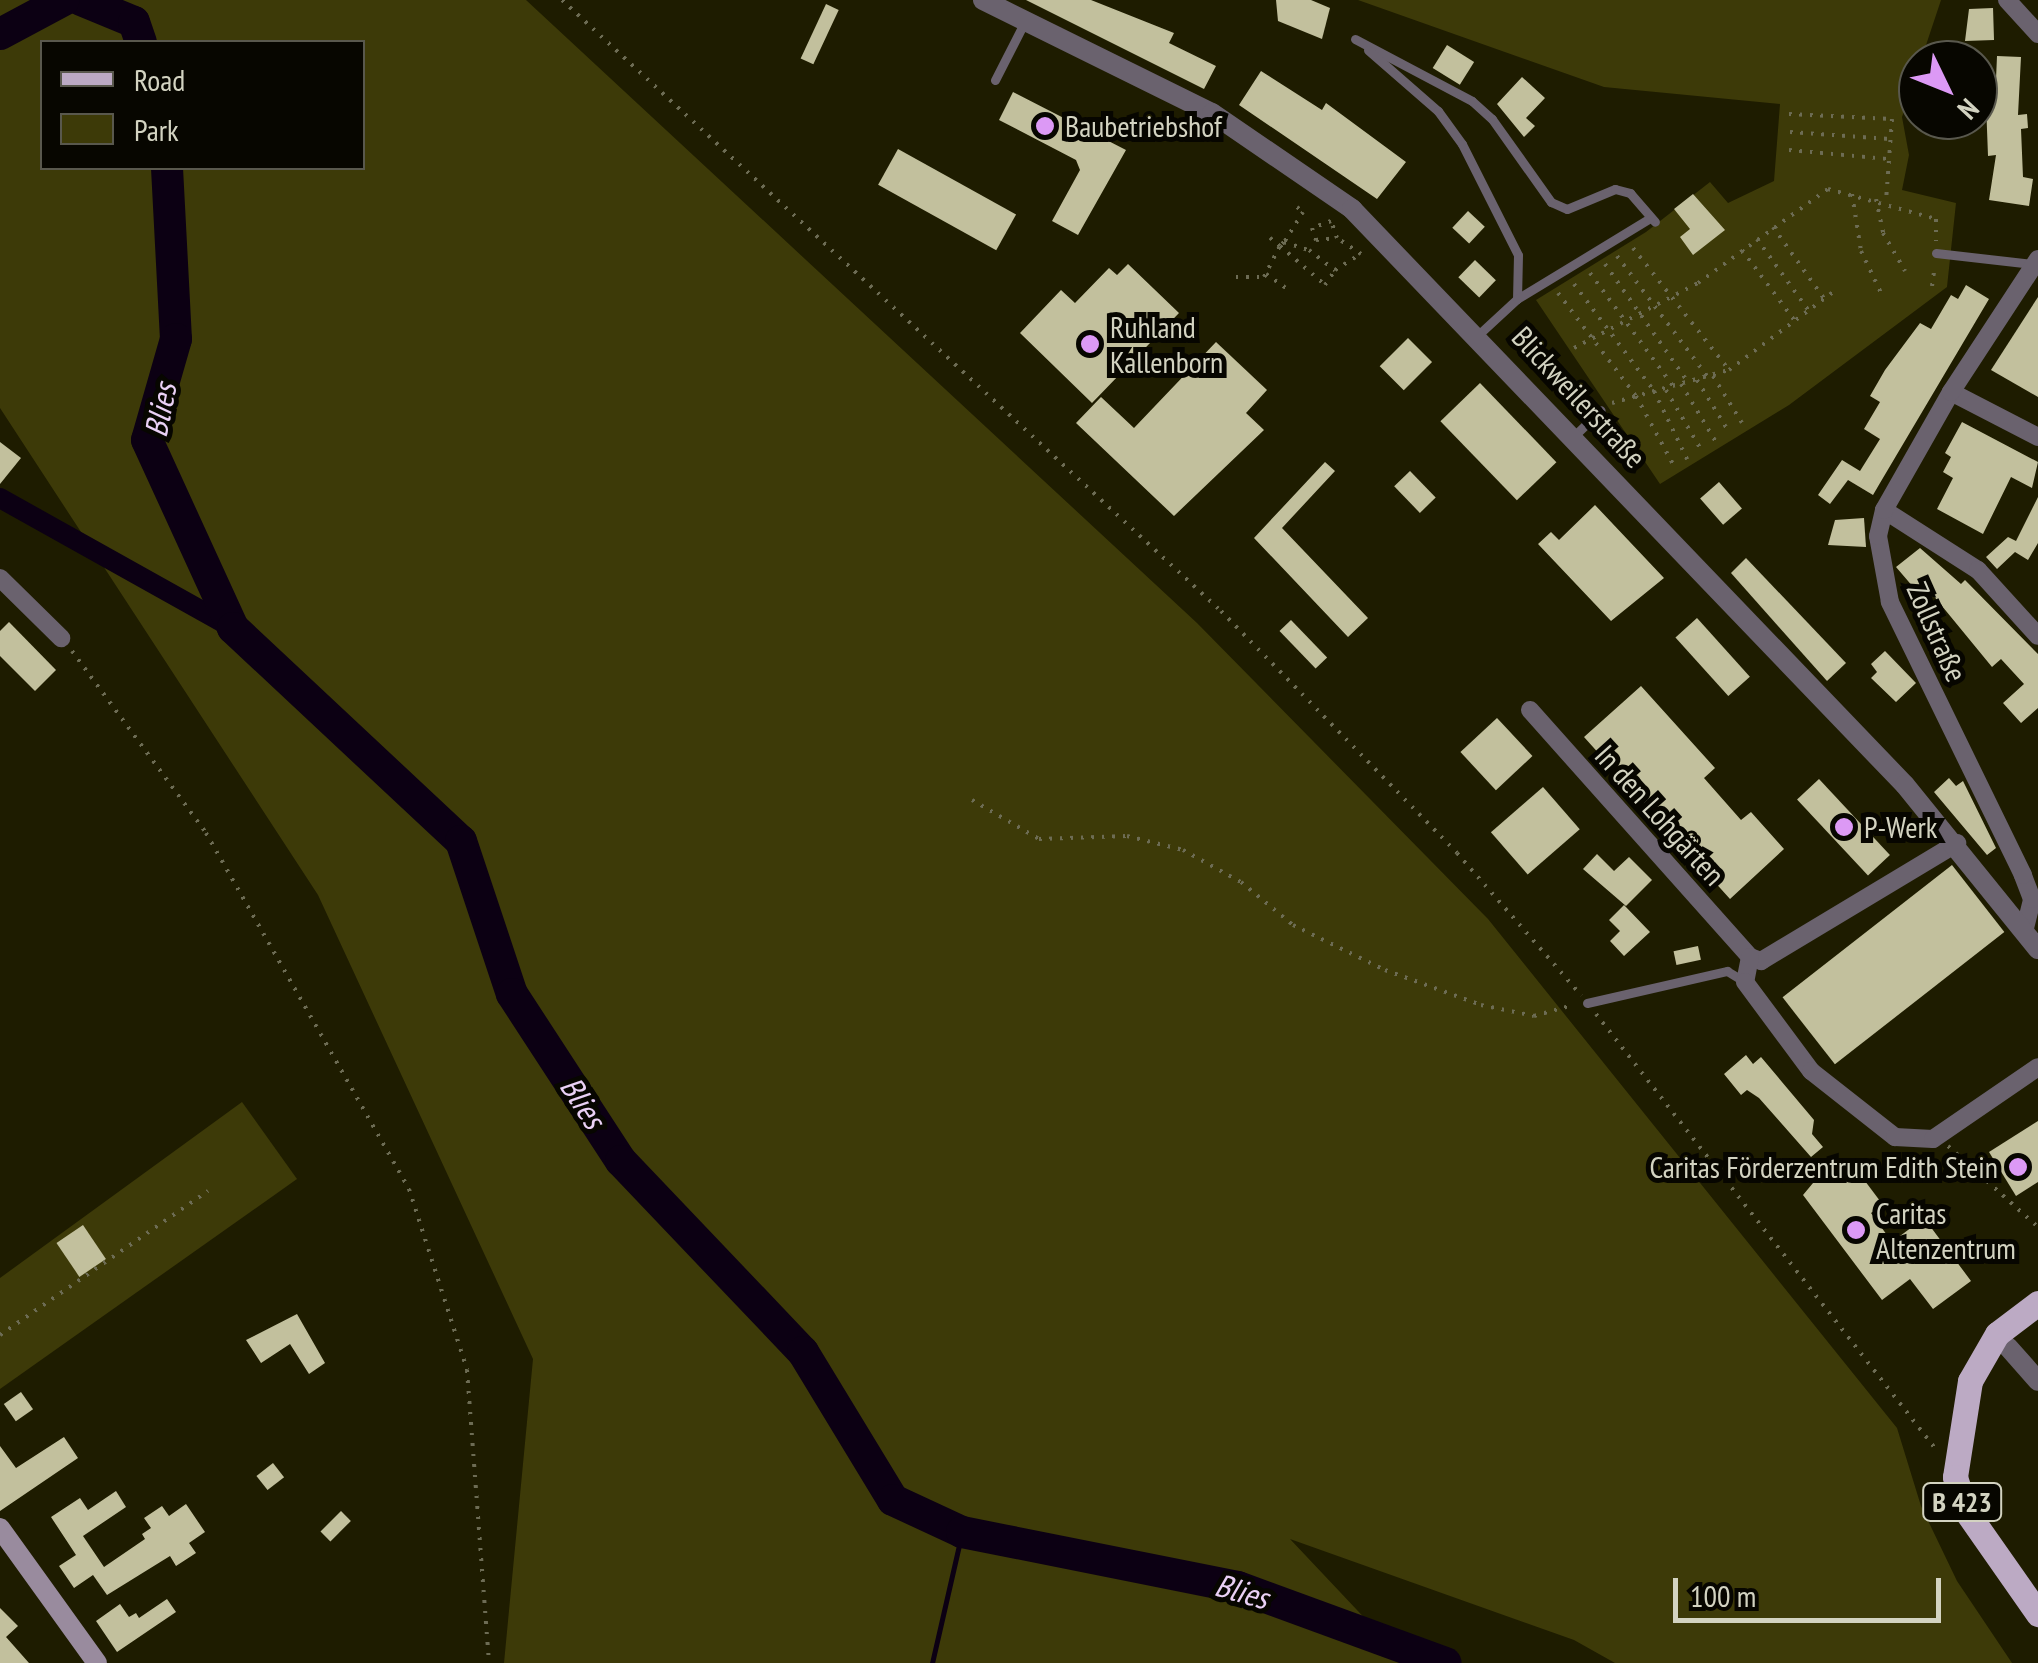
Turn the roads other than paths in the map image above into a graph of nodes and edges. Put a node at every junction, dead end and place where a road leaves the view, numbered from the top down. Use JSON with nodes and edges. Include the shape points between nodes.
{"nodes":[{"id":1,"x":983,"y":0,"type":"edge"},
{"id":2,"x":2007,"y":0,"type":"edge"},
{"id":3,"x":1025,"y":20,"type":"junction"},
{"id":4,"x":2038,"y":34,"type":"edge"},
{"id":5,"x":994,"y":80,"type":"dead end"},
{"id":6,"x":1936,"y":253,"type":"dead end"},
{"id":7,"x":2035,"y":262,"type":"edge"},
{"id":8,"x":1517,"y":299,"type":"junction"},
{"id":9,"x":1478,"y":335,"type":"junction"},
{"id":10,"x":1951,"y":392,"type":"junction"},
{"id":11,"x":1604,"y":407,"type":"road end"},
{"id":12,"x":1574,"y":436,"type":"junction"},
{"id":13,"x":2038,"y":436,"type":"edge"},
{"id":14,"x":1884,"y":510,"type":"junction"},
{"id":15,"x":0,"y":578,"type":"edge"},
{"id":16,"x":2038,"y":636,"type":"edge"},
{"id":17,"x":61,"y":638,"type":"road end"},
{"id":18,"x":1530,"y":710,"type":"dead end"},
{"id":19,"x":1957,"y":843,"type":"junction"},
{"id":20,"x":2025,"y":928,"type":"junction"},
{"id":21,"x":2038,"y":950,"type":"edge"},
{"id":22,"x":1750,"y":957,"type":"junction"},
{"id":23,"x":1745,"y":982,"type":"junction"},
{"id":24,"x":1587,"y":1003,"type":"road end"},
{"id":25,"x":2038,"y":1068,"type":"edge"},
{"id":26,"x":2038,"y":1304,"type":"edge"},
{"id":27,"x":2038,"y":1322,"type":"edge"},
{"id":28,"x":2002,"y":1341,"type":"junction"},
{"id":29,"x":2038,"y":1381,"type":"edge"},
{"id":30,"x":2,"y":1535,"type":"edge"},
{"id":31,"x":2038,"y":1614,"type":"edge"},
{"id":32,"x":97,"y":1663,"type":"edge"}],
"edges":[{"from":1,"to":3,"type":"street","name":"Blickweilerstraße"},
{"from":2,"to":4,"type":"street"},
{"from":3,"to":5,"type":"lane"},
{"from":3,"to":9,"type":"street","name":"Blickweilerstraße","via":[[1263,142],[1352,209]]},
{"from":6,"to":7,"type":"lane"},
{"from":7,"to":10,"type":"street","name":"Zollstraße"},
{"from":8,"to":8,"type":"lane","via":[[1518,255],[1462,144],[1438,111],[1356,39],[1492,118],[1551,202],[1566,209],[1616,189],[1630,192],[1653,220]]},
{"from":8,"to":9,"type":"lane"},
{"from":9,"to":12,"type":"street","name":"Blickweilerstraße"},
{"from":10,"to":13,"type":"street"},
{"from":10,"to":14,"type":"street","name":"Zollstraße"},
{"from":11,"to":12,"type":"lane"},
{"from":12,"to":19,"type":"street","name":"Blickweilerstraße"},
{"from":14,"to":16,"type":"street","via":[[1978,570]]},
{"from":14,"to":20,"type":"street","name":"Zollstraße","via":[[1878,536],[1890,602],[2024,875],[2032,899]]},
{"from":15,"to":17,"type":"street"},
{"from":18,"to":22,"type":"street","name":"In den Lohgärten"},
{"from":19,"to":20,"type":"street","name":"Blickweilerstraße"},
{"from":19,"to":22,"type":"street","via":[[1770,961]]},
{"from":20,"to":21,"type":"street","name":"Blickweilerstraße"},
{"from":22,"to":23,"type":"street"},
{"from":23,"to":24,"type":"lane","via":[[1728,971]]},
{"from":23,"to":25,"type":"street","via":[[1811,1072],[1895,1137],[1938,1136]]},
{"from":26,"to":28,"type":"main road","number":"B 423"},
{"from":27,"to":28,"type":"main road","number":"B 423"},
{"from":28,"to":29,"type":"street"},
{"from":28,"to":31,"type":"main road","number":"B 423","via":[[1984,1360],[1959,1422],[1955,1477],[1966,1511]]},
{"from":30,"to":32,"type":"main road"}]}
